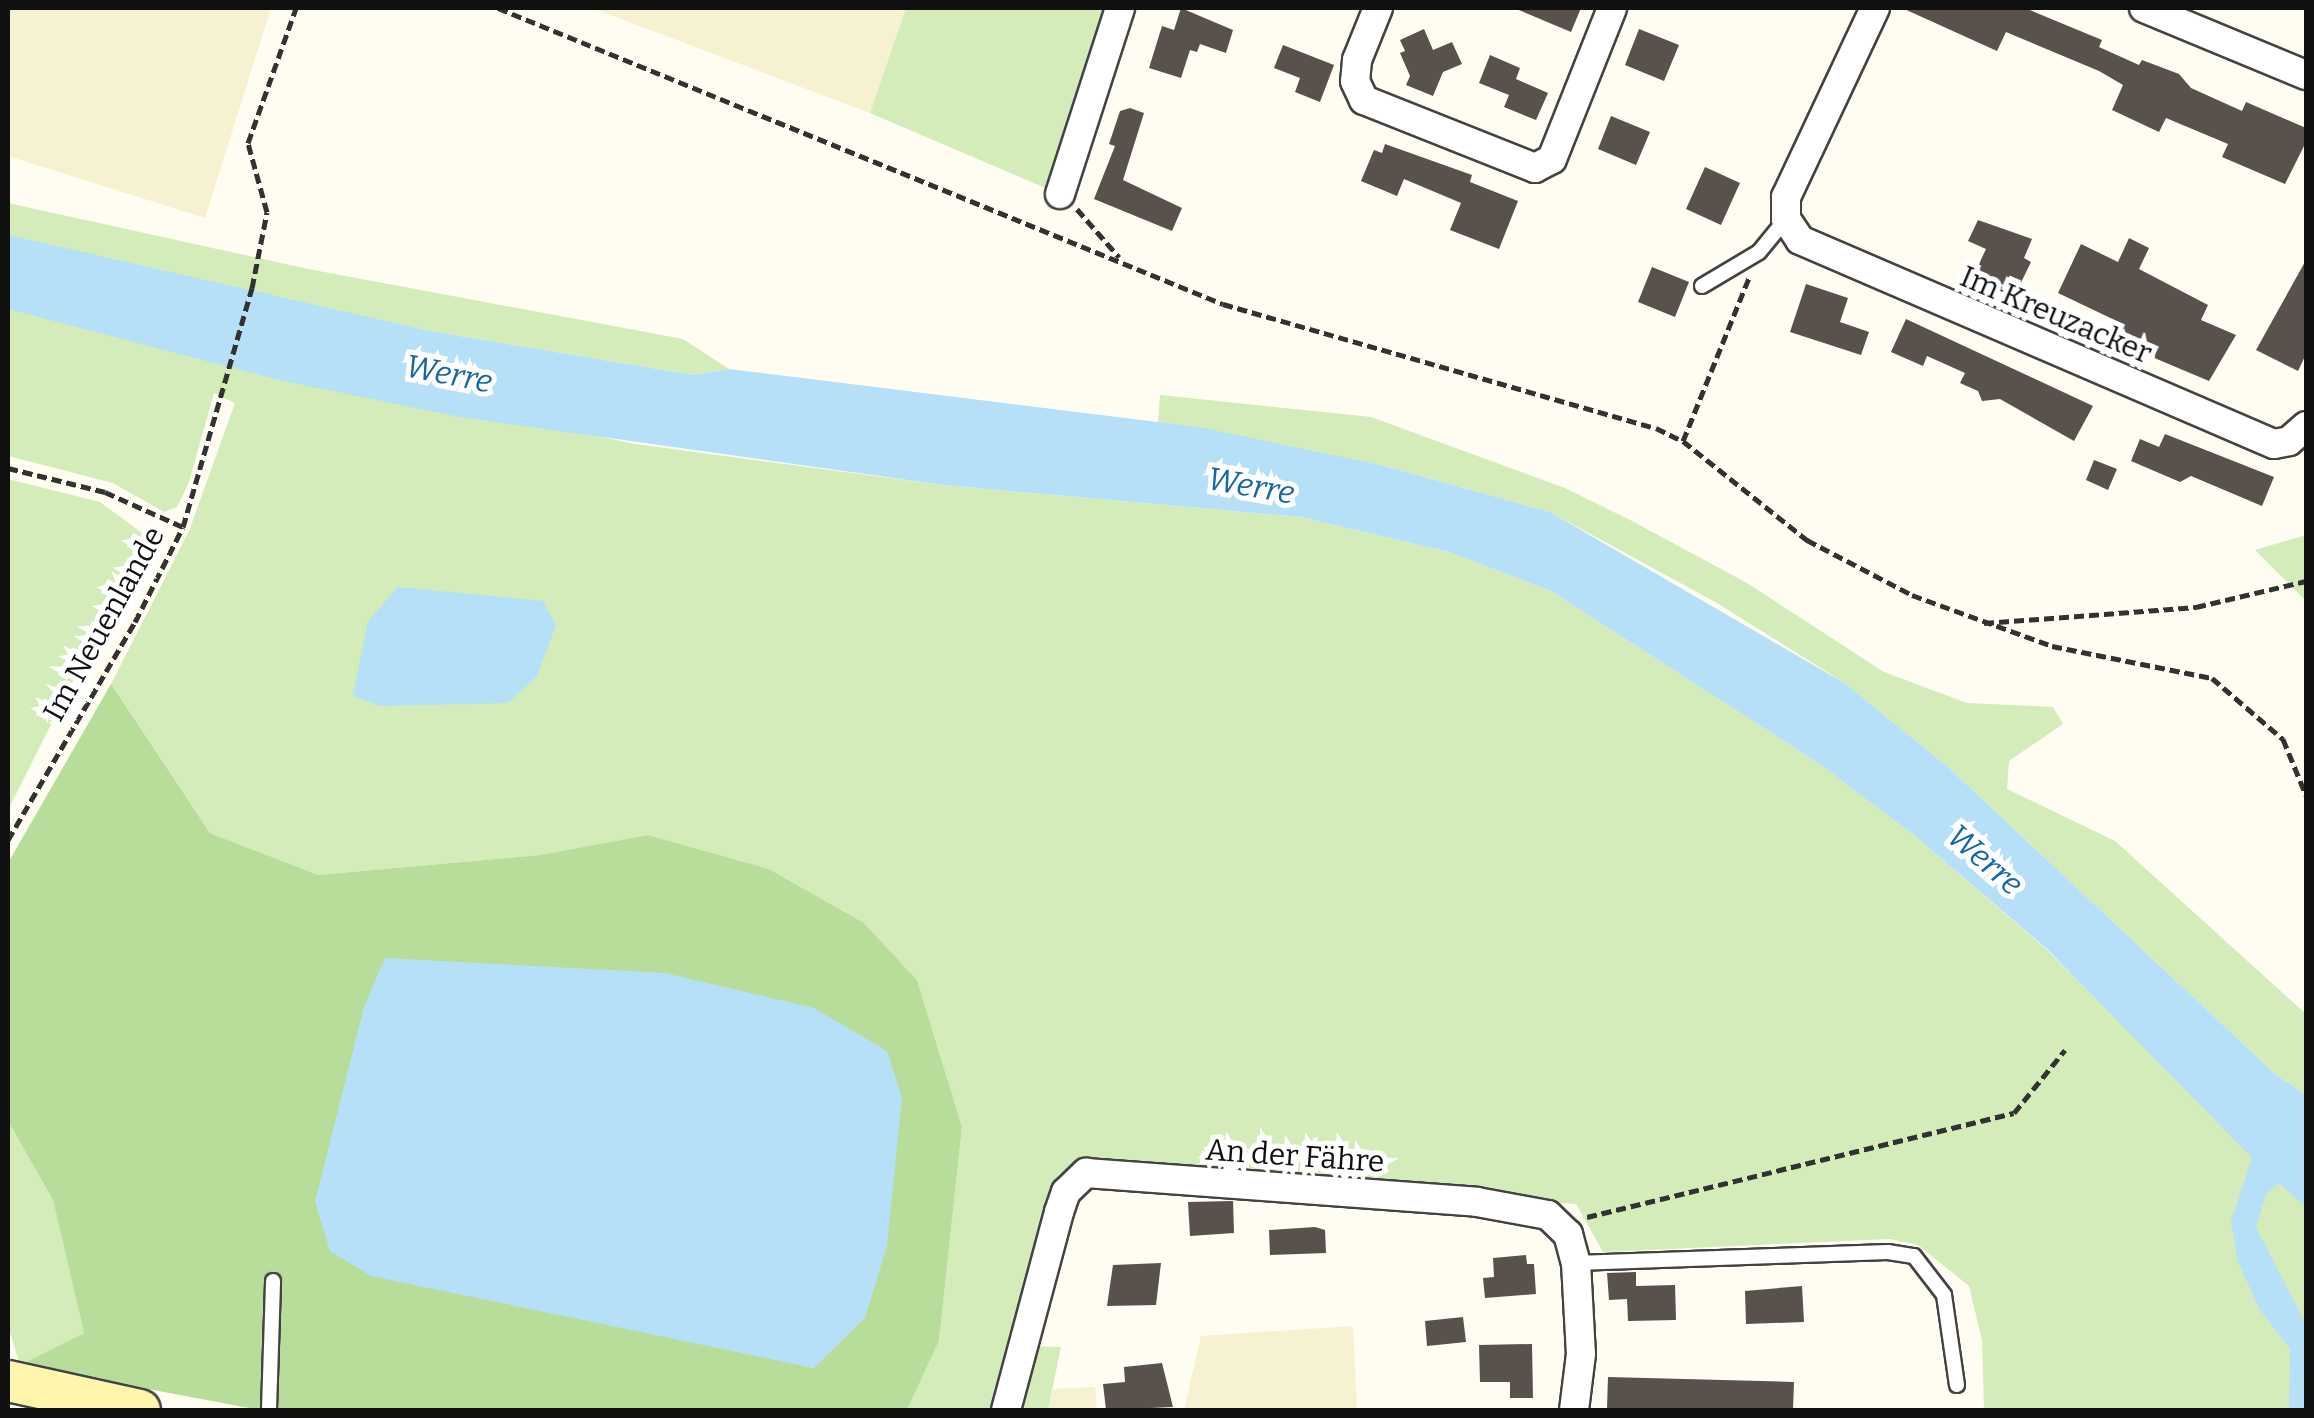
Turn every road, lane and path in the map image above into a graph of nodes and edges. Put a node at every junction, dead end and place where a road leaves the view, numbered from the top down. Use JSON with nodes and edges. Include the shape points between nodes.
{"nodes":[{"id":1,"x":296,"y":8,"type":"edge"},
{"id":2,"x":498,"y":8,"type":"edge"},
{"id":3,"x":1120,"y":8,"type":"edge"},
{"id":4,"x":1378,"y":8,"type":"edge"},
{"id":5,"x":1612,"y":8,"type":"edge"},
{"id":6,"x":1874,"y":8,"type":"edge"},
{"id":7,"x":2144,"y":8,"type":"edge"},
{"id":8,"x":2306,"y":75,"type":"edge"},
{"id":9,"x":1060,"y":194,"type":"joint"},
{"id":10,"x":1786,"y":219,"type":"junction"},
{"id":11,"x":1759,"y":252,"type":"junction"},
{"id":12,"x":1120,"y":258,"type":"junction"},
{"id":13,"x":1702,"y":286,"type":"dead end"},
{"id":14,"x":2306,"y":426,"type":"edge"},
{"id":15,"x":1683,"y":442,"type":"junction"},
{"id":16,"x":8,"y":468,"type":"edge"},
{"id":17,"x":183,"y":527,"type":"junction"},
{"id":18,"x":2306,"y":581,"type":"edge"},
{"id":19,"x":1976,"y":623,"type":"junction"},
{"id":20,"x":2306,"y":795,"type":"edge"},
{"id":21,"x":8,"y":840,"type":"edge"},
{"id":22,"x":2065,"y":1050,"type":"dead end"},
{"id":23,"x":1560,"y":1224,"type":"junction"},
{"id":24,"x":1576,"y":1262,"type":"junction"},
{"id":25,"x":273,"y":1281,"type":"dead end"},
{"id":26,"x":8,"y":1381,"type":"edge"},
{"id":27,"x":1957,"y":1386,"type":"dead end"},
{"id":28,"x":140,"y":1410,"type":"edge"},
{"id":29,"x":269,"y":1410,"type":"edge"},
{"id":30,"x":1006,"y":1410,"type":"edge"},
{"id":31,"x":1574,"y":1410,"type":"edge"}],
"edges":[{"from":1,"to":17,"type":"path","name":"Im Neuenlande","via":[[248,143],[267,212],[252,288]]},
{"from":2,"to":12,"type":"path"},
{"from":3,"to":9,"type":"street"},
{"from":4,"to":5,"type":"street","via":[[1357,60],[1355,81],[1364,100],[1535,168],[1552,159]]},
{"from":6,"to":10,"type":"street","via":[[1786,198]]},
{"from":7,"to":8,"type":"street"},
{"from":9,"to":12,"type":"path"},
{"from":10,"to":11,"type":"lane"},
{"from":10,"to":14,"type":"street","name":"Im Kreuzacker","via":[[1800,240],[2274,444]]},
{"from":11,"to":13,"type":"lane"},
{"from":11,"to":15,"type":"path"},
{"from":12,"to":15,"type":"path","via":[[1223,304],[1562,399]]},
{"from":15,"to":19,"type":"path","via":[[1807,540]]},
{"from":16,"to":17,"type":"path","via":[[105,492]]},
{"from":17,"to":21,"type":"path","name":"Im Neuenlande"},
{"from":18,"to":19,"type":"path","via":[[2196,607]]},
{"from":19,"to":20,"type":"path","via":[[2212,678],[2282,739]]},
{"from":22,"to":23,"type":"path","via":[[2014,1113]]},
{"from":23,"to":24,"type":"street"},
{"from":23,"to":30,"type":"street","name":"An der Fähre","via":[[1548,1215],[1477,1202],[1086,1172],[1066,1192],[1059,1212]]},
{"from":24,"to":27,"type":"lane","via":[[1914,1256],[1944,1294],[1954,1325]]},
{"from":24,"to":31,"type":"street","via":[[1581,1354]]},
{"from":25,"to":29,"type":"lane"},
{"from":26,"to":28,"type":"main road"}]}
